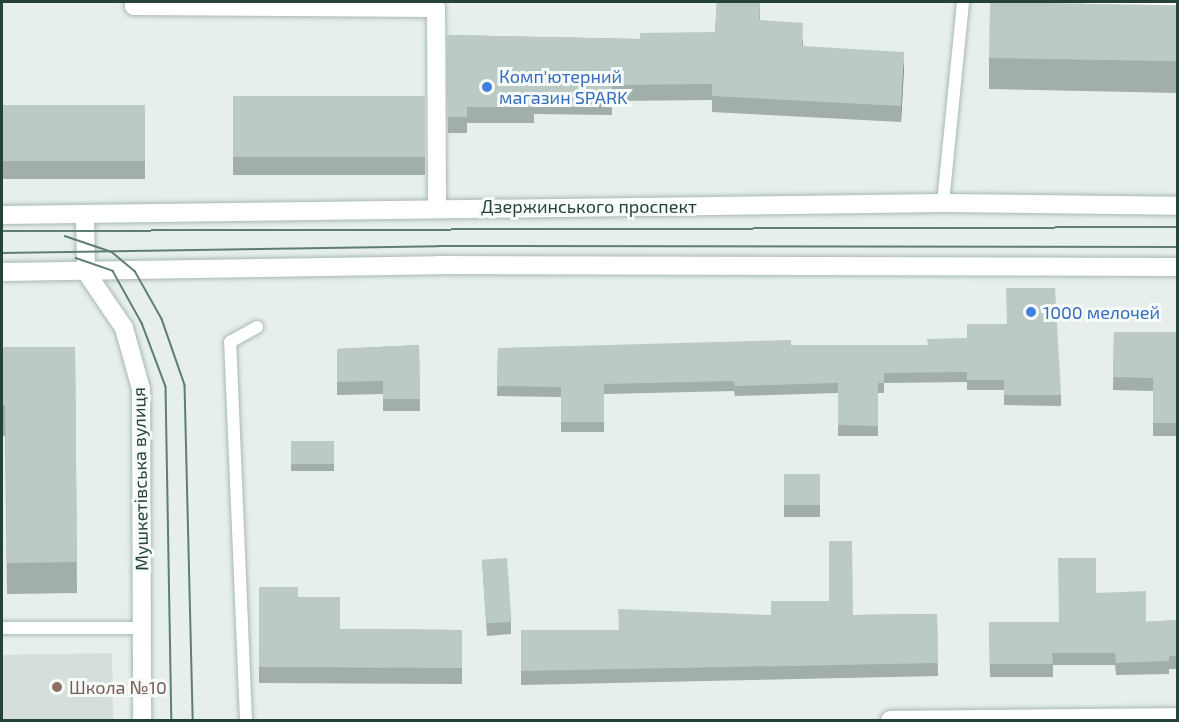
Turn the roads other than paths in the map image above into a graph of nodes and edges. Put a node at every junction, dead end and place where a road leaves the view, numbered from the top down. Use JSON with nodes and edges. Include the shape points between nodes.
{"nodes":[{"id":1,"x":134,"y":2,"type":"edge"},
{"id":2,"x":963,"y":2,"type":"edge"},
{"id":3,"x":1088,"y":2,"type":"edge"},
{"id":4,"x":1178,"y":3,"type":"edge"},
{"id":5,"x":943,"y":203,"type":"junction"},
{"id":6,"x":1178,"y":206,"type":"edge"},
{"id":7,"x":437,"y":207,"type":"junction"},
{"id":8,"x":2,"y":214,"type":"edge"},
{"id":9,"x":85,"y":215,"type":"junction"},
{"id":10,"x":1178,"y":267,"type":"edge"},
{"id":11,"x":2,"y":272,"type":"edge"},
{"id":12,"x":86,"y":272,"type":"junction"},
{"id":13,"x":257,"y":327,"type":"dead end"},
{"id":14,"x":2,"y":628,"type":"edge"},
{"id":15,"x":142,"y":628,"type":"junction"},
{"id":16,"x":1178,"y":717,"type":"edge"},
{"id":17,"x":142,"y":720,"type":"edge"},
{"id":18,"x":246,"y":720,"type":"edge"},
{"id":19,"x":890,"y":720,"type":"edge"}],
"edges":[{"from":1,"to":7,"type":"street","via":[[134,6],[436,8]]},
{"from":2,"to":5,"type":"lane"},
{"from":3,"to":4,"type":"lane"},
{"from":5,"to":6,"type":"street","name":"Дзержинського проспект"},
{"from":5,"to":7,"type":"street","name":"Дзержинського проспект"},
{"from":7,"to":9,"type":"street","name":"Дзержинського проспект"},
{"from":8,"to":9,"type":"street","name":"Дзержинського проспект"},
{"from":9,"to":12,"type":"street"},
{"from":10,"to":12,"type":"street","via":[[461,265]]},
{"from":11,"to":12,"type":"street"},
{"from":12,"to":15,"type":"street","name":"Мушкетівська вулиця","via":[[124,328],[141,389]]},
{"from":13,"to":18,"type":"lane","via":[[230,342]]},
{"from":14,"to":15,"type":"lane"},
{"from":15,"to":17,"type":"street","name":"Мушкетівська вулиця"},
{"from":16,"to":19,"type":"street"}]}
